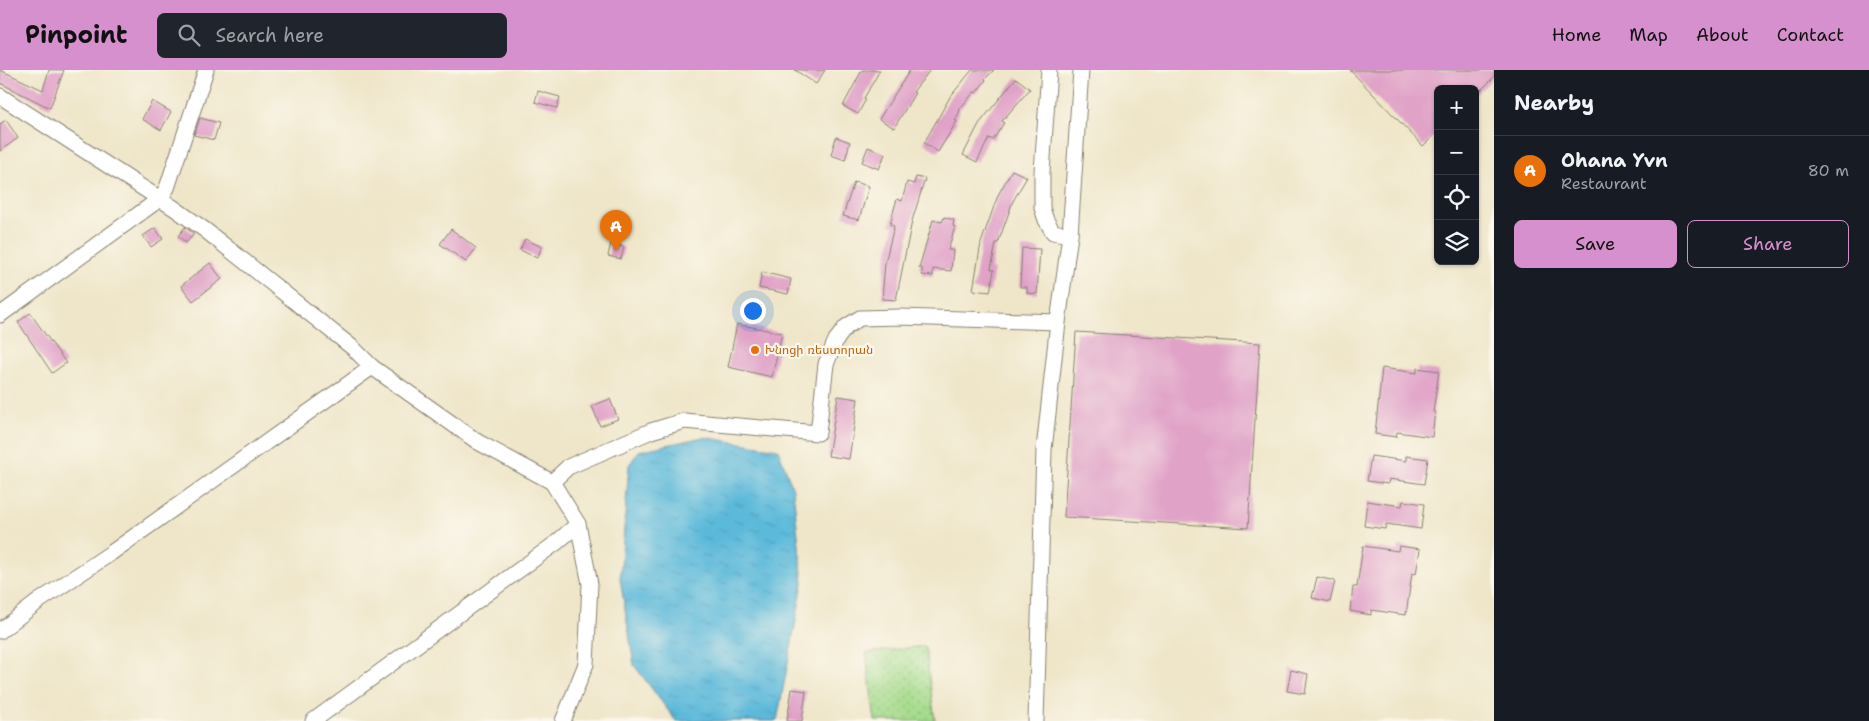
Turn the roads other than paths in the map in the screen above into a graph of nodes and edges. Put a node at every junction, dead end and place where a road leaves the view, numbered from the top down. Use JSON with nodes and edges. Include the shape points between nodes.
{"nodes":[{"id":1,"x":206,"y":70,"type":"edge"},
{"id":2,"x":1049,"y":70,"type":"edge"},
{"id":3,"x":1081,"y":70,"type":"edge"},
{"id":4,"x":0,"y":96,"type":"edge"},
{"id":5,"x":161,"y":198,"type":"junction"},
{"id":6,"x":1070,"y":235,"type":"junction"},
{"id":7,"x":0,"y":315,"type":"edge"},
{"id":8,"x":1058,"y":322,"type":"junction"},
{"id":9,"x":372,"y":367,"type":"junction"},
{"id":10,"x":552,"y":482,"type":"junction"},
{"id":11,"x":578,"y":524,"type":"junction"},
{"id":12,"x":0,"y":631,"type":"edge"},
{"id":13,"x":313,"y":721,"type":"edge"},
{"id":14,"x":563,"y":721,"type":"edge"},
{"id":15,"x":1036,"y":721,"type":"edge"}],
"edges":[{"from":1,"to":5,"type":"street"},
{"from":2,"to":6,"type":"street","via":[[1042,208],[1053,232]]},
{"from":3,"to":6,"type":"street"},
{"from":4,"to":5,"type":"street"},
{"from":5,"to":7,"type":"street"},
{"from":5,"to":9,"type":"street","via":[[354,348]]},
{"from":6,"to":8,"type":"street"},
{"from":8,"to":10,"type":"street","via":[[860,318],[846,327],[836,340],[826,364],[818,433],[684,421],[651,431],[568,468]]},
{"from":8,"to":15,"type":"street","via":[[1044,450]]},
{"from":9,"to":10,"type":"street","via":[[478,442]]},
{"from":9,"to":12,"type":"street"},
{"from":10,"to":11,"type":"street"},
{"from":11,"to":13,"type":"street"},
{"from":11,"to":14,"type":"street","via":[[590,584],[586,664]]}]}
